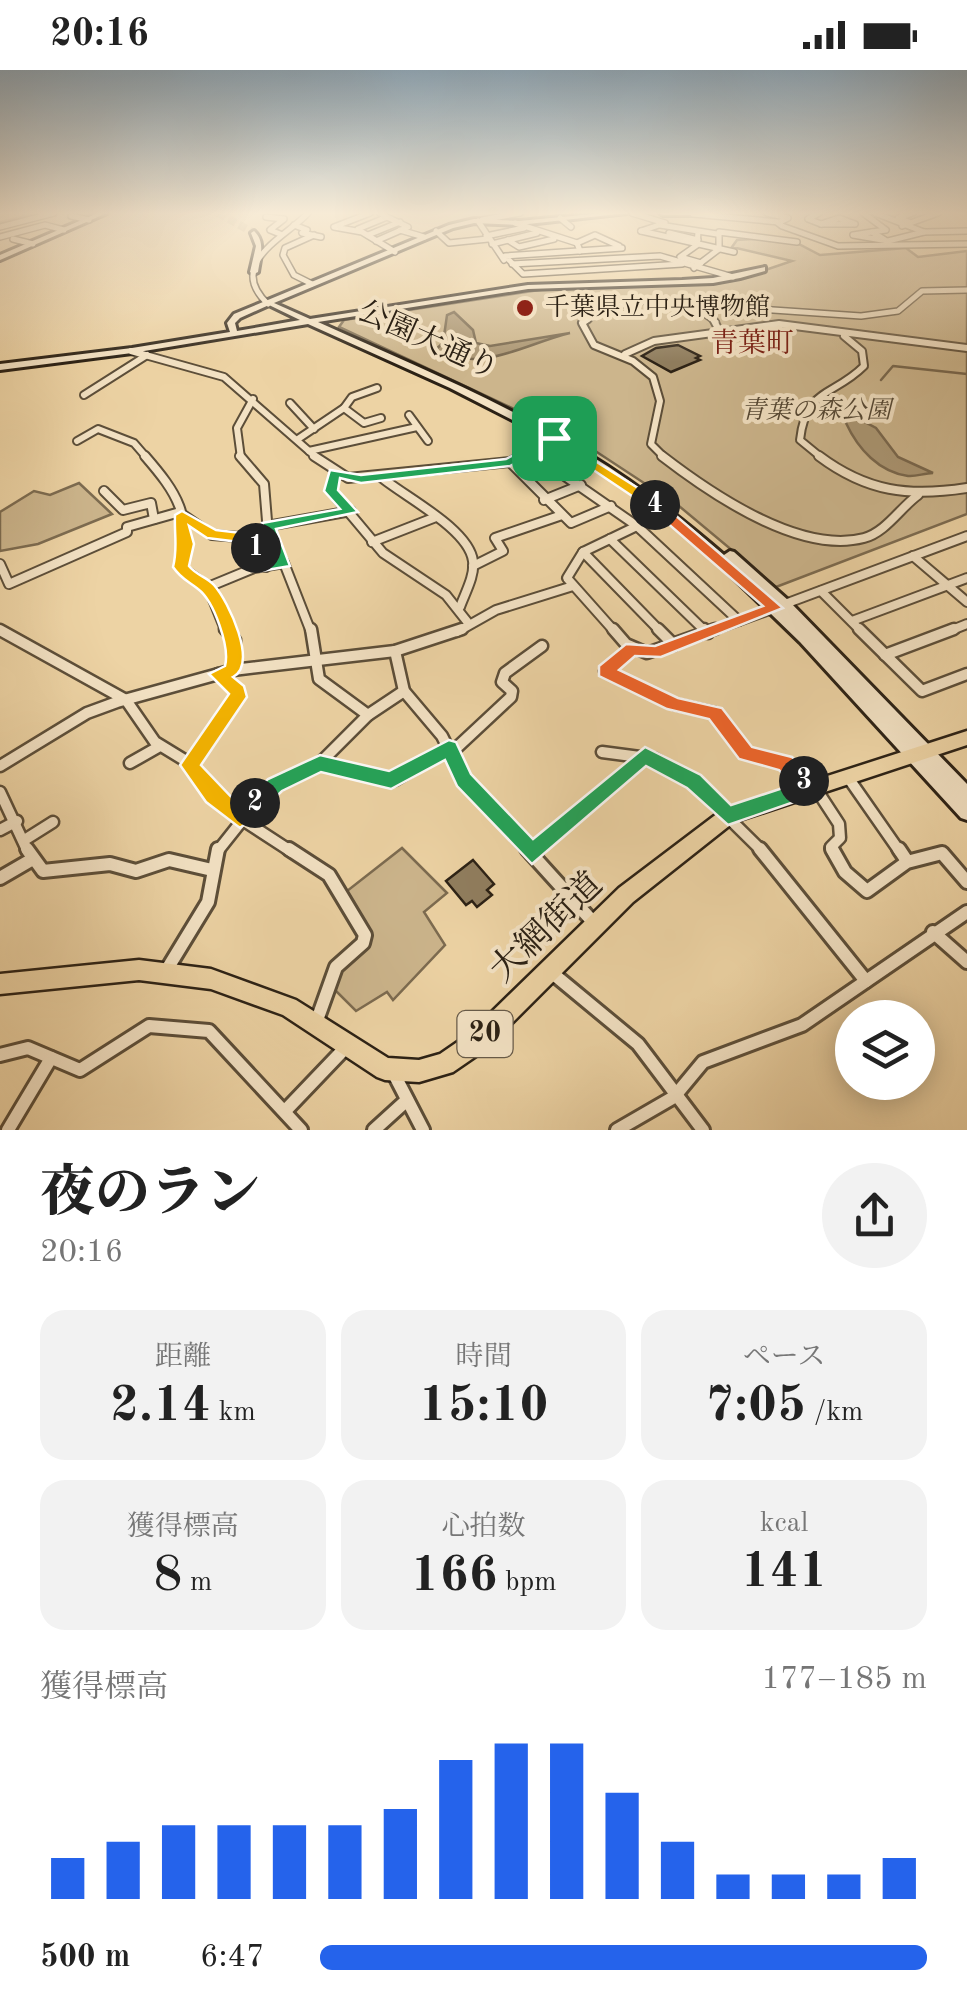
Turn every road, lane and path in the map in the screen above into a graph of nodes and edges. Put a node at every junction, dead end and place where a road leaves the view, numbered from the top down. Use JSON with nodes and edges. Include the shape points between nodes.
{"nodes":[{"id":1,"x":256,"y":262,"type":"edge"},
{"id":2,"x":261,"y":262,"type":"edge"},
{"id":3,"x":287,"y":262,"type":"edge"},
{"id":4,"x":368,"y":262,"type":"edge"},
{"id":5,"x":507,"y":262,"type":"edge"},
{"id":6,"x":530,"y":262,"type":"edge"},
{"id":7,"x":585,"y":262,"type":"edge"},
{"id":8,"x":645,"y":262,"type":"edge"},
{"id":9,"x":678,"y":262,"type":"edge"},
{"id":10,"x":701,"y":263,"type":"edge"},
{"id":11,"x":512,"y":264,"type":"joint"},
{"id":12,"x":682,"y":264,"type":"junction"},
{"id":13,"x":648,"y":268,"type":"junction"},
{"id":14,"x":694,"y":268,"type":"junction"},
{"id":15,"x":762,"y":268,"type":"dead end"},
{"id":16,"x":588,"y":270,"type":"junction"},
{"id":17,"x":254,"y":272,"type":"dead end"},
{"id":18,"x":734,"y":277,"type":"junction"},
{"id":19,"x":655,"y":281,"type":"junction"},
{"id":20,"x":593,"y":283,"type":"junction"},
{"id":21,"x":312,"y":284,"type":"junction"},
{"id":22,"x":526,"y":287,"type":"junction"},
{"id":23,"x":967,"y":290,"type":"edge"},
{"id":24,"x":686,"y":302,"type":"junction"},
{"id":25,"x":271,"y":305,"type":"junction"},
{"id":26,"x":311,"y":322,"type":"junction"},
{"id":27,"x":838,"y":331,"type":"junction"},
{"id":28,"x":720,"y":332,"type":"junction"},
{"id":29,"x":234,"y":333,"type":"junction"},
{"id":30,"x":967,"y":348,"type":"edge"},
{"id":31,"x":132,"y":351,"type":"junction"},
{"id":32,"x":625,"y":354,"type":"junction"},
{"id":33,"x":146,"y":355,"type":"junction"},
{"id":34,"x":0,"y":367,"type":"edge"},
{"id":35,"x":377,"y":388,"type":"dead end"},
{"id":36,"x":84,"y":394,"type":"dead end"},
{"id":37,"x":253,"y":399,"type":"junction"},
{"id":38,"x":290,"y":403,"type":"dead end"},
{"id":39,"x":344,"y":408,"type":"junction"},
{"id":40,"x":409,"y":416,"type":"dead end"},
{"id":41,"x":381,"y":418,"type":"dead end"},
{"id":42,"x":417,"y":426,"type":"junction"},
{"id":43,"x":314,"y":429,"type":"junction"},
{"id":44,"x":558,"y":436,"type":"junction"},
{"id":45,"x":298,"y":440,"type":"junction"},
{"id":46,"x":77,"y":441,"type":"dead end"},
{"id":47,"x":428,"y":441,"type":"dead end"},
{"id":48,"x":310,"y":451,"type":"junction"},
{"id":49,"x":531,"y":452,"type":"junction"},
{"id":50,"x":510,"y":462,"type":"junction"},
{"id":51,"x":334,"y":473,"type":"junction"},
{"id":52,"x":381,"y":477,"type":"junction"},
{"id":53,"x":582,"y":484,"type":"junction"},
{"id":54,"x":967,"y":488,"type":"edge"},
{"id":55,"x":104,"y":491,"type":"dead end"},
{"id":56,"x":918,"y":496,"type":"junction"},
{"id":57,"x":544,"y":500,"type":"junction"},
{"id":58,"x":611,"y":506,"type":"junction"},
{"id":59,"x":351,"y":512,"type":"junction"},
{"id":60,"x":181,"y":514,"type":"junction"},
{"id":61,"x":562,"y":515,"type":"junction"},
{"id":62,"x":436,"y":517,"type":"junction"},
{"id":63,"x":154,"y":519,"type":"junction"},
{"id":64,"x":267,"y":526,"type":"junction"},
{"id":65,"x":636,"y":526,"type":"junction"},
{"id":66,"x":967,"y":536,"type":"edge"},
{"id":67,"x":610,"y":538,"type":"junction"},
{"id":68,"x":372,"y":542,"type":"junction"},
{"id":69,"x":583,"y":552,"type":"junction"},
{"id":70,"x":913,"y":556,"type":"junction"},
{"id":71,"x":284,"y":563,"type":"junction"},
{"id":72,"x":0,"y":564,"type":"edge"},
{"id":73,"x":474,"y":566,"type":"junction"},
{"id":74,"x":266,"y":567,"type":"junction"},
{"id":75,"x":967,"y":578,"type":"edge"},
{"id":76,"x":574,"y":586,"type":"junction"},
{"id":77,"x":948,"y":586,"type":"junction"},
{"id":78,"x":208,"y":587,"type":"junction"},
{"id":79,"x":821,"y":591,"type":"junction"},
{"id":80,"x":967,"y":602,"type":"edge"},
{"id":81,"x":780,"y":606,"type":"junction"},
{"id":82,"x":460,"y":607,"type":"junction"},
{"id":83,"x":739,"y":621,"type":"junction"},
{"id":84,"x":852,"y":622,"type":"junction"},
{"id":85,"x":469,"y":624,"type":"junction"},
{"id":86,"x":967,"y":624,"type":"edge"},
{"id":87,"x":0,"y":630,"type":"edge"},
{"id":88,"x":708,"y":633,"type":"junction"},
{"id":89,"x":674,"y":645,"type":"junction"},
{"id":90,"x":542,"y":646,"type":"dead end"},
{"id":91,"x":632,"y":649,"type":"junction"},
{"id":92,"x":395,"y":651,"type":"junction"},
{"id":93,"x":885,"y":655,"type":"junction"},
{"id":94,"x":314,"y":659,"type":"junction"},
{"id":95,"x":233,"y":670,"type":"junction"},
{"id":96,"x":218,"y":674,"type":"junction"},
{"id":97,"x":967,"y":674,"type":"edge"},
{"id":98,"x":404,"y":692,"type":"junction"},
{"id":99,"x":126,"y":700,"type":"junction"},
{"id":100,"x":368,"y":715,"type":"junction"},
{"id":101,"x":967,"y":738,"type":"edge"},
{"id":102,"x":160,"y":746,"type":"junction"},
{"id":103,"x":450,"y":750,"type":"junction"},
{"id":104,"x":602,"y":752,"type":"dead end"},
{"id":105,"x":920,"y":753,"type":"junction"},
{"id":106,"x":645,"y":756,"type":"junction"},
{"id":107,"x":130,"y":763,"type":"dead end"},
{"id":108,"x":320,"y":763,"type":"junction"},
{"id":109,"x":190,"y":765,"type":"junction"},
{"id":110,"x":0,"y":766,"type":"edge"},
{"id":111,"x":846,"y":776,"type":"junction"},
{"id":112,"x":0,"y":792,"type":"edge"},
{"id":113,"x":816,"y":793,"type":"junction"},
{"id":114,"x":967,"y":794,"type":"edge"},
{"id":115,"x":967,"y":813,"type":"edge"},
{"id":116,"x":728,"y":816,"type":"junction"},
{"id":117,"x":240,"y":819,"type":"junction"},
{"id":118,"x":17,"y":820,"type":"junction"},
{"id":119,"x":53,"y":822,"type":"dead end"},
{"id":120,"x":0,"y":830,"type":"edge"},
{"id":121,"x":26,"y":839,"type":"junction"},
{"id":122,"x":532,"y":854,"type":"junction"},
{"id":123,"x":905,"y":858,"type":"junction"},
{"id":124,"x":31,"y":860,"type":"junction"},
{"id":125,"x":212,"y":870,"type":"junction"},
{"id":126,"x":0,"y":878,"type":"edge"},
{"id":127,"x":967,"y":882,"type":"edge"},
{"id":128,"x":967,"y":912,"type":"edge"},
{"id":129,"x":596,"y":925,"type":"junction"},
{"id":130,"x":933,"y":932,"type":"junction"},
{"id":131,"x":967,"y":962,"type":"edge"},
{"id":132,"x":549,"y":970,"type":"junction"},
{"id":133,"x":166,"y":971,"type":"junction"},
{"id":134,"x":866,"y":981,"type":"junction"},
{"id":135,"x":0,"y":984,"type":"edge"},
{"id":136,"x":316,"y":1024,"type":"junction"},
{"id":137,"x":349,"y":1044,"type":"junction"},
{"id":138,"x":0,"y":1055,"type":"edge"},
{"id":139,"x":51,"y":1058,"type":"junction"},
{"id":140,"x":393,"y":1072,"type":"junction"},
{"id":141,"x":674,"y":1097,"type":"junction"},
{"id":142,"x":407,"y":1100,"type":"junction"},
{"id":143,"x":285,"y":1110,"type":"junction"},
{"id":144,"x":8,"y":1130,"type":"edge"},
{"id":145,"x":300,"y":1130,"type":"edge"},
{"id":146,"x":374,"y":1130,"type":"edge"},
{"id":147,"x":423,"y":1130,"type":"edge"},
{"id":148,"x":617,"y":1130,"type":"edge"},
{"id":149,"x":702,"y":1130,"type":"edge"}],
"edges":[{"from":1,"to":17,"type":"street"},
{"from":2,"to":25,"type":"street","via":[[254,285]]},
{"from":3,"to":21,"type":"street"},
{"from":4,"to":21,"type":"street"},
{"from":5,"to":22,"type":"street"},
{"from":6,"to":11,"type":"street"},
{"from":7,"to":16,"type":"street"},
{"from":8,"to":13,"type":"street"},
{"from":9,"to":12,"type":"street"},
{"from":10,"to":14,"type":"street"},
{"from":11,"to":16,"type":"street","via":[[523,274]]},
{"from":12,"to":13,"type":"street"},
{"from":12,"to":14,"type":"street"},
{"from":13,"to":16,"type":"street"},
{"from":13,"to":19,"type":"street"},
{"from":14,"to":18,"type":"street"},
{"from":15,"to":18,"type":"street"},
{"from":16,"to":20,"type":"street"},
{"from":18,"to":19,"type":"street"},
{"from":19,"to":20,"type":"street"},
{"from":20,"to":22,"type":"street"},
{"from":21,"to":25,"type":"street"},
{"from":22,"to":26,"type":"street"},
{"from":23,"to":24,"type":"street","via":[[922,291],[902,310],[849,318]]},
{"from":24,"to":28,"type":"street","via":[[718,323]]},
{"from":24,"to":32,"type":"street","via":[[608,308],[586,318],[590,340]]},
{"from":25,"to":26,"type":"street","name":"公園大通り"},
{"from":25,"to":29,"type":"street","via":[[234,318]]},
{"from":26,"to":29,"type":"street"},
{"from":26,"to":44,"type":"street","name":"公園大通り"},
{"from":27,"to":28,"type":"street","via":[[780,324]]},
{"from":27,"to":30,"type":"street"},
{"from":27,"to":56,"type":"street","via":[[862,351],[864,366],[815,396],[800,440],[852,481]]},
{"from":28,"to":32,"type":"street","via":[[656,338]]},
{"from":29,"to":31,"type":"street"},
{"from":31,"to":33,"type":"street"},
{"from":31,"to":34,"type":"street"},
{"from":32,"to":56,"type":"street","via":[[649,373],[659,392],[652,448],[790,531],[825,540],[864,538]]},
{"from":33,"to":36,"type":"street"},
{"from":33,"to":37,"type":"street","via":[[224,376]]},
{"from":35,"to":39,"type":"street","via":[[352,397]]},
{"from":37,"to":45,"type":"street"},
{"from":37,"to":64,"type":"street","via":[[240,419],[238,449],[264,484]]},
{"from":38,"to":43,"type":"street"},
{"from":39,"to":41,"type":"street","via":[[364,423]]},
{"from":39,"to":43,"type":"street"},
{"from":40,"to":42,"type":"street"},
{"from":42,"to":47,"type":"street"},
{"from":42,"to":48,"type":"street"},
{"from":43,"to":45,"type":"street"},
{"from":44,"to":49,"type":"street"},
{"from":44,"to":81,"type":"street","name":"公園大通り"},
{"from":45,"to":48,"type":"street"},
{"from":46,"to":60,"type":"street","via":[[98,428],[134,442],[176,493]]},
{"from":48,"to":51,"type":"street"},
{"from":49,"to":50,"type":"street"},
{"from":49,"to":53,"type":"street"},
{"from":50,"to":52,"type":"street"},
{"from":50,"to":57,"type":"street"},
{"from":51,"to":52,"type":"street"},
{"from":51,"to":59,"type":"street","via":[[331,491]]},
{"from":52,"to":62,"type":"street"},
{"from":53,"to":57,"type":"street"},
{"from":53,"to":58,"type":"street"},
{"from":54,"to":56,"type":"street"},
{"from":55,"to":63,"type":"street","via":[[123,510],[151,502]]},
{"from":57,"to":61,"type":"street"},
{"from":58,"to":61,"type":"street","via":[[571,523]]},
{"from":58,"to":65,"type":"street"},
{"from":59,"to":64,"type":"street"},
{"from":59,"to":68,"type":"street"},
{"from":60,"to":63,"type":"street"},
{"from":60,"to":74,"type":"street","via":[[212,535],[253,538]]},
{"from":60,"to":78,"type":"street","via":[[181,567]]},
{"from":61,"to":73,"type":"street","via":[[495,538],[503,552]]},
{"from":62,"to":68,"type":"street"},
{"from":62,"to":73,"type":"street","via":[[469,551]]},
{"from":63,"to":72,"type":"street","via":[[9,584]]},
{"from":64,"to":71,"type":"street"},
{"from":65,"to":67,"type":"street"},
{"from":65,"to":83,"type":"street"},
{"from":66,"to":70,"type":"street"},
{"from":67,"to":69,"type":"street"},
{"from":67,"to":88,"type":"street"},
{"from":68,"to":82,"type":"street"},
{"from":69,"to":76,"type":"street","via":[[568,578]]},
{"from":69,"to":89,"type":"street"},
{"from":70,"to":77,"type":"street"},
{"from":70,"to":79,"type":"street"},
{"from":71,"to":74,"type":"street"},
{"from":71,"to":94,"type":"street","via":[[309,620]]},
{"from":73,"to":82,"type":"street"},
{"from":74,"to":78,"type":"street"},
{"from":75,"to":77,"type":"street"},
{"from":76,"to":85,"type":"street"},
{"from":76,"to":91,"type":"street"},
{"from":77,"to":80,"type":"street"},
{"from":77,"to":84,"type":"street"},
{"from":78,"to":95,"type":"street","via":[[235,640]]},
{"from":79,"to":81,"type":"street"},
{"from":79,"to":84,"type":"street"},
{"from":81,"to":83,"type":"street"},
{"from":81,"to":105,"type":"street","name":"公園大通り"},
{"from":82,"to":85,"type":"street"},
{"from":83,"to":88,"type":"street"},
{"from":84,"to":93,"type":"street"},
{"from":85,"to":92,"type":"street"},
{"from":86,"to":93,"type":"street"},
{"from":87,"to":99,"type":"street"},
{"from":88,"to":89,"type":"street"},
{"from":89,"to":91,"type":"street","via":[[655,652]]},
{"from":90,"to":103,"type":"street","via":[[505,673],[502,682],[511,697]]},
{"from":91,"to":113,"type":"street","via":[[605,671],[674,704],[715,713],[746,753],[785,763]]},
{"from":92,"to":94,"type":"street"},
{"from":92,"to":98,"type":"street"},
{"from":93,"to":97,"type":"street","via":[[922,691]]},
{"from":94,"to":95,"type":"street"},
{"from":94,"to":100,"type":"street","via":[[319,679]]},
{"from":95,"to":96,"type":"street"},
{"from":96,"to":99,"type":"street"},
{"from":96,"to":109,"type":"street","via":[[238,697]]},
{"from":98,"to":100,"type":"street"},
{"from":98,"to":103,"type":"street"},
{"from":99,"to":102,"type":"street"},
{"from":99,"to":110,"type":"street","via":[[87,714]]},
{"from":100,"to":108,"type":"street"},
{"from":101,"to":105,"type":"main road","name":"大網街道","number":"20"},
{"from":102,"to":107,"type":"street"},
{"from":102,"to":109,"type":"street"},
{"from":103,"to":108,"type":"street","via":[[391,780]]},
{"from":103,"to":122,"type":"street","via":[[464,780]]},
{"from":104,"to":106,"type":"street"},
{"from":105,"to":111,"type":"main road","name":"大網街道","number":"20"},
{"from":105,"to":114,"type":"street","name":"公園大通り"},
{"from":105,"to":115,"type":"street","name":"公園大通り"},
{"from":106,"to":116,"type":"street","via":[[694,782]]},
{"from":106,"to":122,"type":"street"},
{"from":108,"to":117,"type":"street","via":[[275,785]]},
{"from":109,"to":117,"type":"street"},
{"from":111,"to":113,"type":"main road","name":"大網街道","number":"20"},
{"from":111,"to":123,"type":"street"},
{"from":112,"to":118,"type":"street"},
{"from":113,"to":116,"type":"main road","name":"大網街道","number":"20"},
{"from":113,"to":123,"type":"street","via":[[839,824],[840,838],[831,848],[837,864],[860,888],[883,880]]},
{"from":116,"to":129,"type":"main road","name":"大網街道","number":"20"},
{"from":116,"to":134,"type":"street"},
{"from":117,"to":125,"type":"street"},
{"from":117,"to":136,"type":"street","via":[[329,875],[365,934],[336,967]]},
{"from":118,"to":120,"type":"street"},
{"from":118,"to":121,"type":"street"},
{"from":119,"to":121,"type":"street"},
{"from":121,"to":124,"type":"street"},
{"from":122,"to":129,"type":"street"},
{"from":123,"to":127,"type":"street","via":[[942,854]]},
{"from":124,"to":125,"type":"street","via":[[42,871],[110,864],[136,871],[169,860]]},
{"from":124,"to":126,"type":"street"},
{"from":125,"to":133,"type":"street","via":[[208,902]]},
{"from":128,"to":130,"type":"street"},
{"from":129,"to":132,"type":"main road","name":"大網街道","number":"20"},
{"from":130,"to":131,"type":"street"},
{"from":130,"to":134,"type":"street"},
{"from":132,"to":140,"type":"main road","name":"大網街道","number":"20","via":[[455,1058]]},
{"from":132,"to":141,"type":"street","via":[[638,1044]]},
{"from":133,"to":135,"type":"main road"},
{"from":133,"to":136,"type":"main road","via":[[270,997]]},
{"from":134,"to":141,"type":"street","via":[[802,1024],[704,1062]]},
{"from":136,"to":137,"type":"main road"},
{"from":137,"to":140,"type":"main road"},
{"from":137,"to":143,"type":"street"},
{"from":138,"to":139,"type":"street","via":[[28,1048]]},
{"from":139,"to":143,"type":"street","via":[[80,1070],[150,1026],[209,1031]]},
{"from":139,"to":144,"type":"street"},
{"from":140,"to":142,"type":"street"},
{"from":141,"to":148,"type":"street"},
{"from":141,"to":149,"type":"street"},
{"from":142,"to":146,"type":"street"},
{"from":142,"to":147,"type":"street"},
{"from":143,"to":145,"type":"street"}]}
